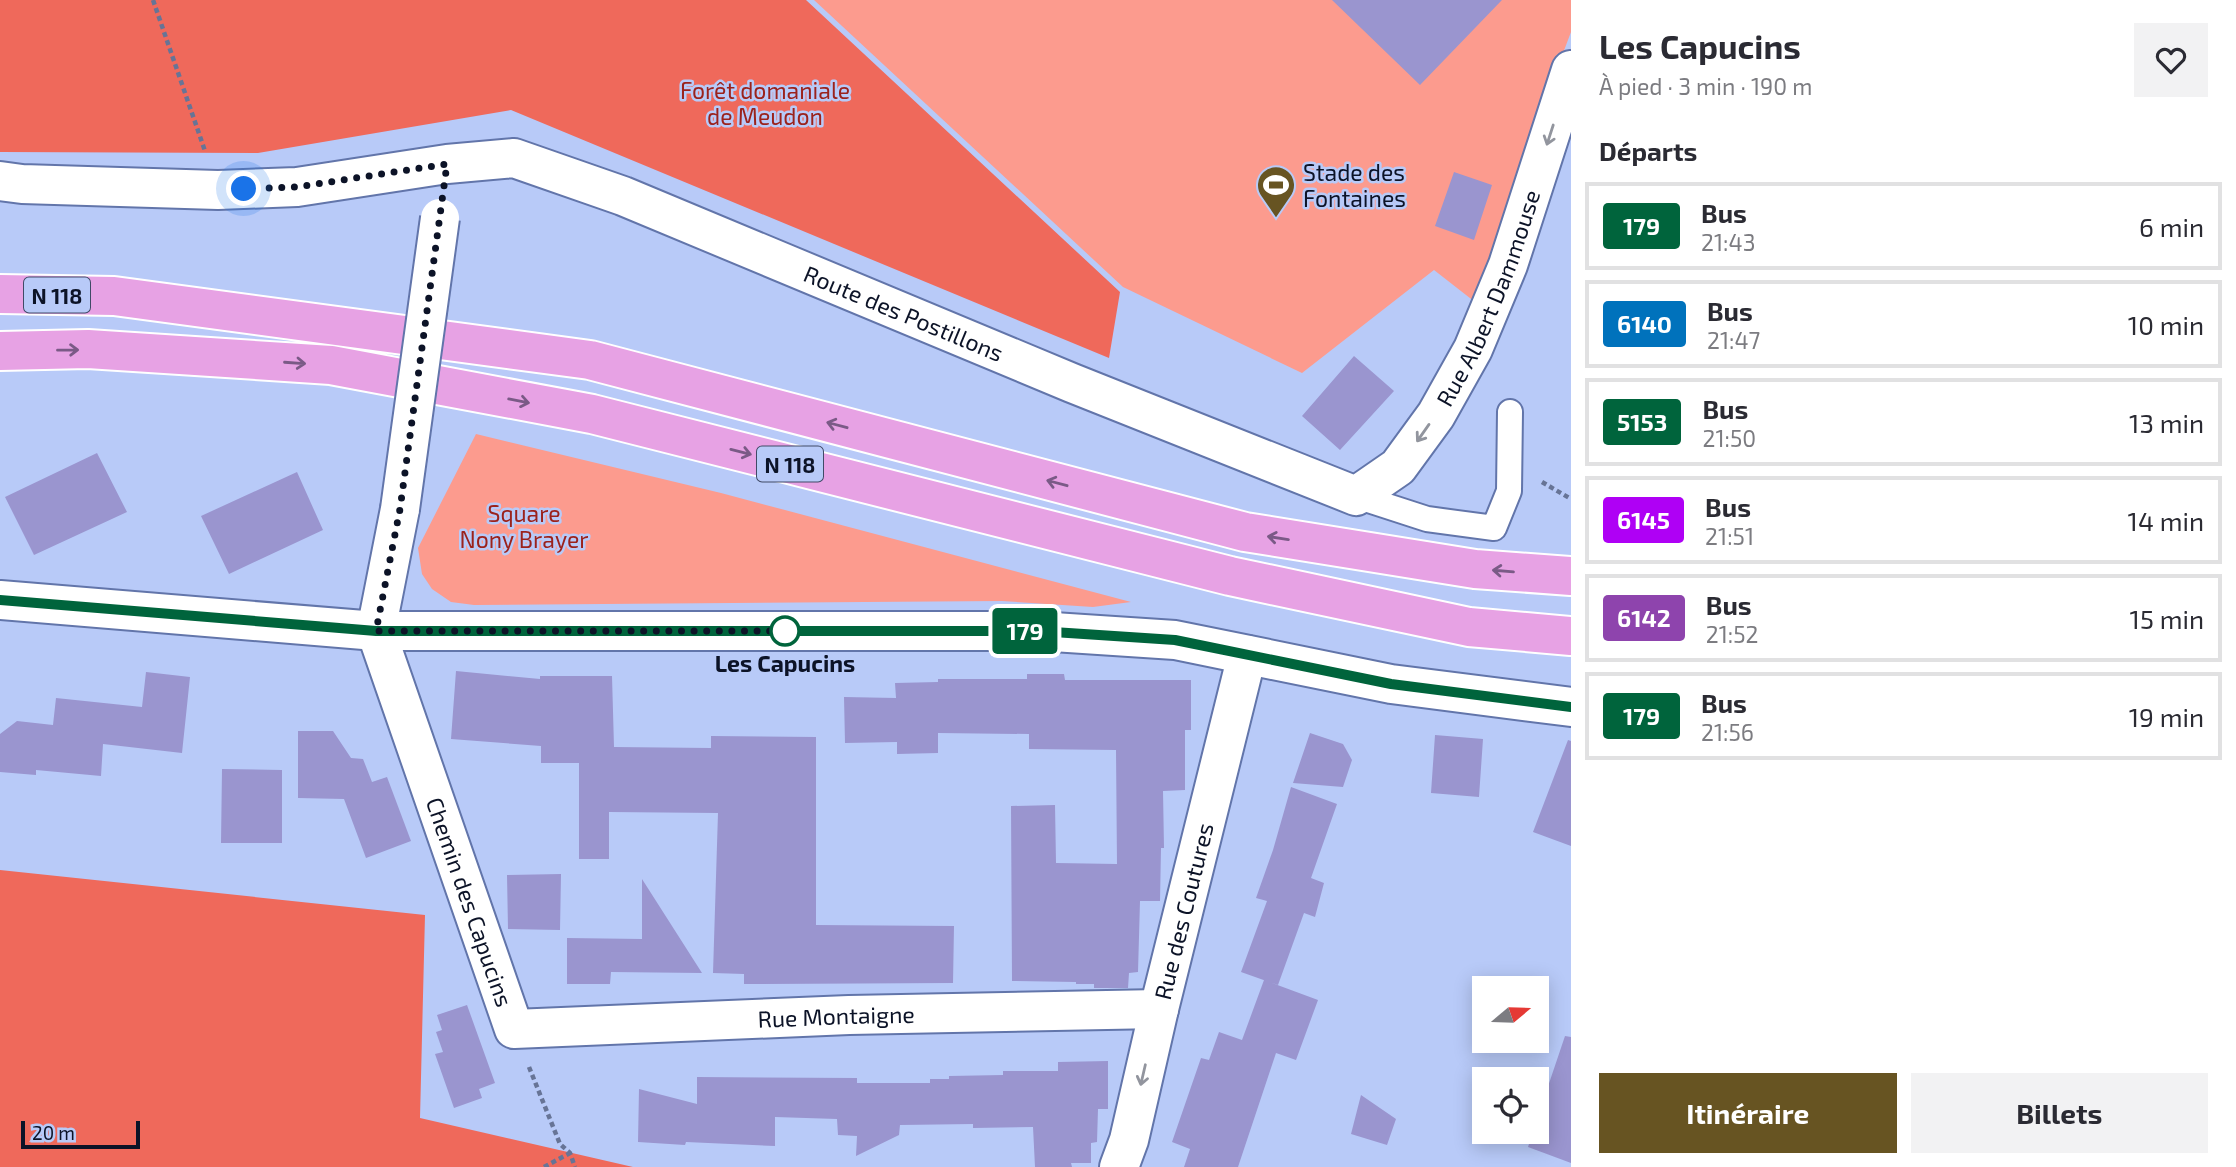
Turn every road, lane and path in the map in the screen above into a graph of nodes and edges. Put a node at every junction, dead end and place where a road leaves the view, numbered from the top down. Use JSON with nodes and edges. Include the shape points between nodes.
{"nodes":[{"id":1,"x":153,"y":0,"type":"edge"},
{"id":2,"x":1571,"y":70,"type":"edge"},
{"id":3,"x":447,"y":164,"type":"junction"},
{"id":4,"x":0,"y":181,"type":"edge"},
{"id":5,"x":218,"y":190,"type":"junction"},
{"id":6,"x":0,"y":294,"type":"edge"},
{"id":7,"x":0,"y":351,"type":"edge"},
{"id":8,"x":1510,"y":412,"type":"dead end"},
{"id":9,"x":1356,"y":496,"type":"junction"},
{"id":10,"x":1571,"y":576,"type":"edge"},
{"id":11,"x":0,"y":600,"type":"edge"},
{"id":12,"x":376,"y":631,"type":"junction"},
{"id":13,"x":1571,"y":636,"type":"edge"},
{"id":14,"x":1247,"y":655,"type":"junction"},
{"id":15,"x":1571,"y":707,"type":"edge"},
{"id":16,"x":1159,"y":1009,"type":"junction"},
{"id":17,"x":514,"y":1028,"type":"junction"},
{"id":18,"x":570,"y":1153,"type":"junction"},
{"id":19,"x":544,"y":1167,"type":"edge"},
{"id":20,"x":575,"y":1167,"type":"edge"},
{"id":21,"x":1119,"y":1167,"type":"edge"}],
"edges":[{"from":1,"to":5,"type":"path"},
{"from":2,"to":9,"type":"street","name":"Rue Albert Dammouse","one_way":true,"via":[[1508,265],[1473,349],[1436,415],[1398,467]]},
{"from":3,"to":5,"type":"street","name":"Route des Postillons","via":[[297,187]]},
{"from":3,"to":9,"type":"street","name":"Route des Postillons","via":[[514,158],[623,196]]},
{"from":3,"to":12,"type":"street","bridge":true,"via":[[400,509]]},
{"from":4,"to":5,"type":"street","name":"Route des Postillons"},
{"from":10,"to":6,"type":"highway","number":"N 118","one_way":true,"via":[[1475,569],[1245,533],[590,360],[114,296]]},
{"from":7,"to":13,"type":"highway","number":"N 118","one_way":true,"via":[[88,349],[345,368],[592,414],[1230,576],[1469,627]]},
{"from":8,"to":9,"type":"lane","via":[[1509,491],[1494,528],[1427,519]]},
{"from":11,"to":12,"type":"street"},
{"from":12,"to":14,"type":"street","via":[[1038,631],[1175,640]]},
{"from":12,"to":17,"type":"street","name":"Chemin des Capucins"},
{"from":14,"to":15,"type":"street","via":[[1391,684]]},
{"from":14,"to":16,"type":"street","name":"Rue des Coutures"},
{"from":16,"to":17,"type":"street","name":"Rue Montaigne"},
{"from":16,"to":21,"type":"street","name":"Rue des Coutures","one_way":true},
{"from":17,"to":18,"type":"path","name":"Chemin des Capucins","via":[[560,1144]]},
{"from":18,"to":19,"type":"path"},
{"from":18,"to":20,"type":"path","name":"Chemin des Capucins"}]}
